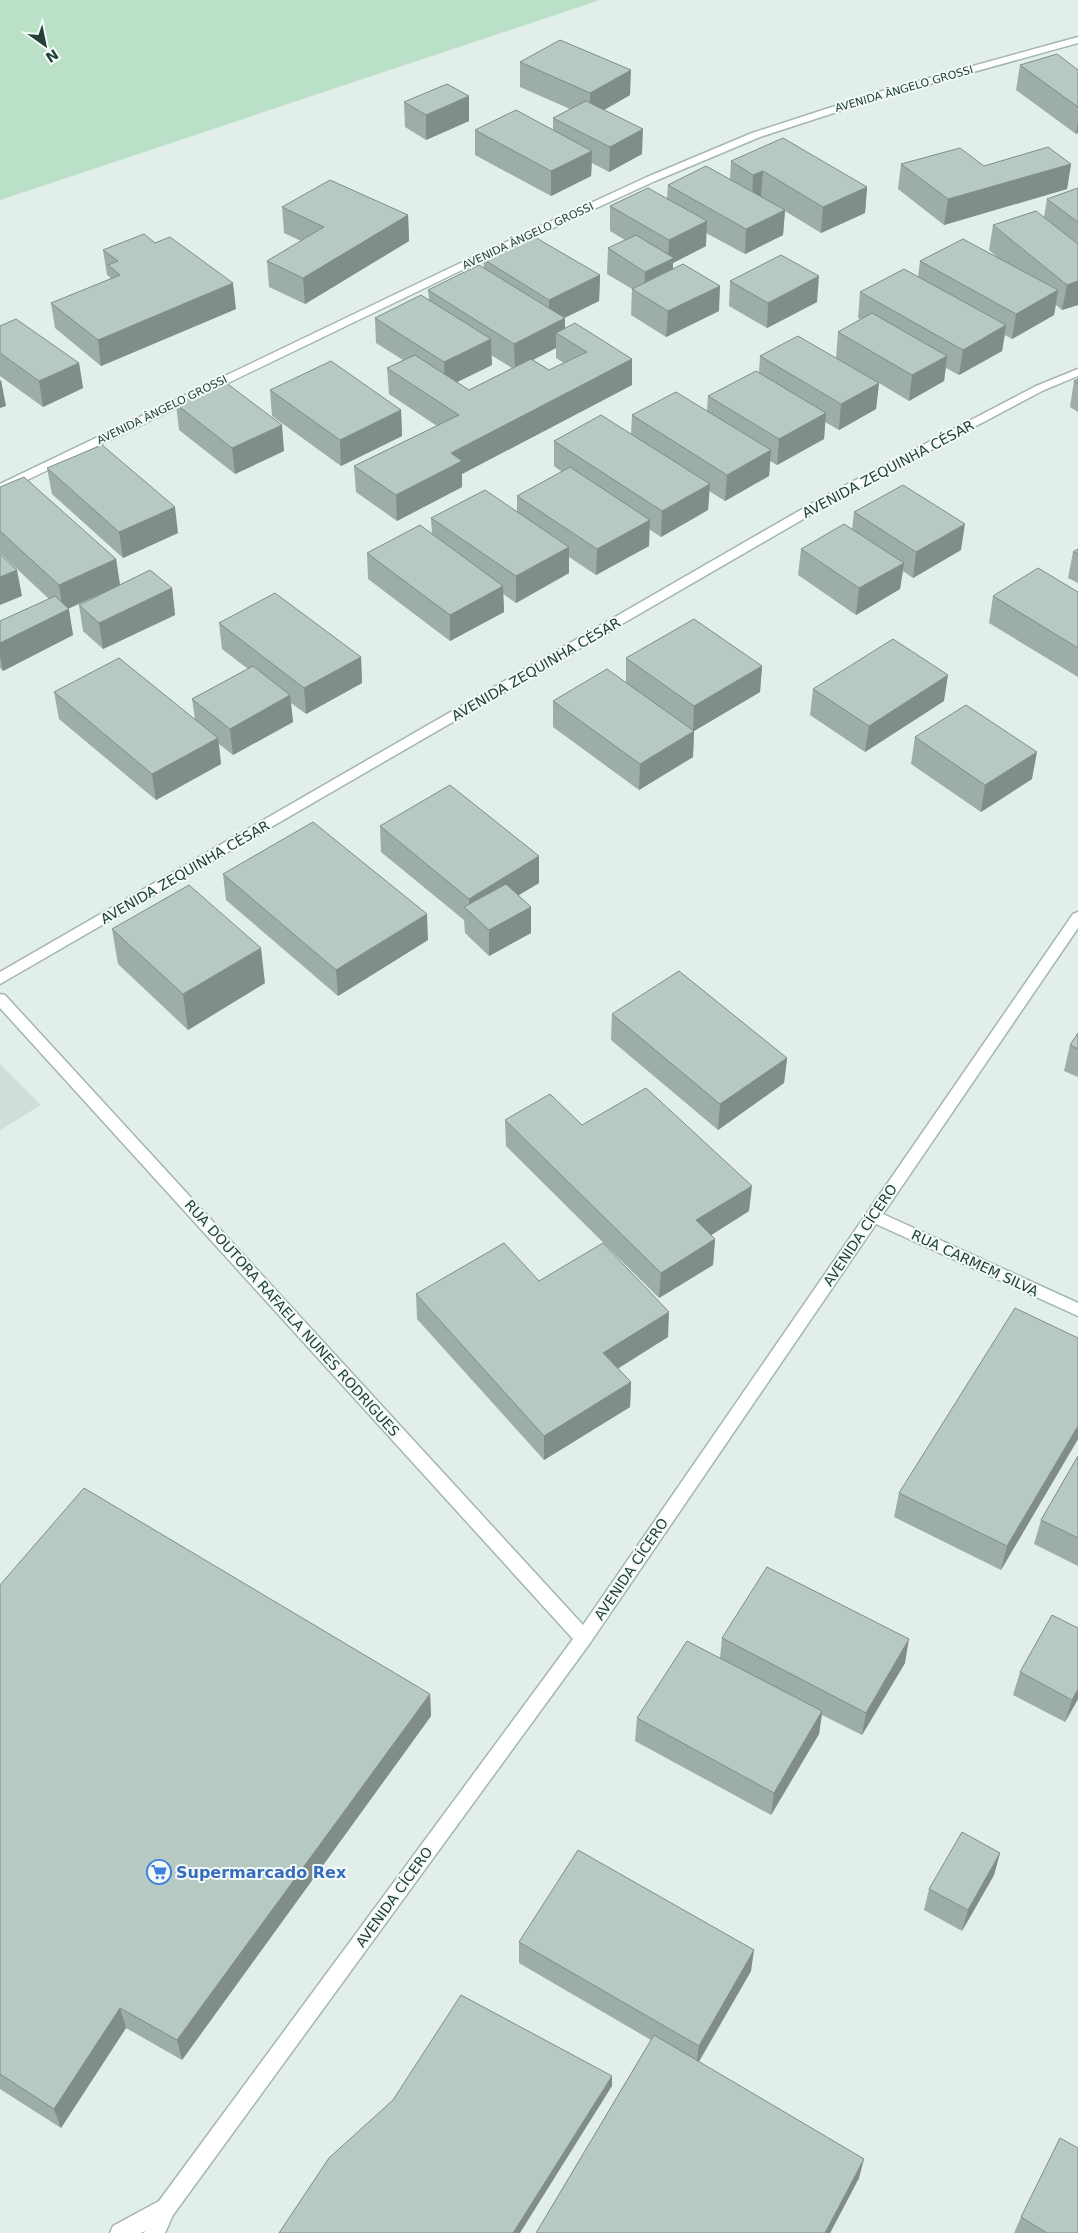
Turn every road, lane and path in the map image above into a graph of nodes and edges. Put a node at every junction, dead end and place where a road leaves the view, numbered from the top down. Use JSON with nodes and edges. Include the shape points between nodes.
{"nodes":[{"id":1,"x":1078,"y":40,"type":"edge"},
{"id":2,"x":1078,"y":372,"type":"edge"},
{"id":3,"x":0,"y":489,"type":"edge"},
{"id":4,"x":1078,"y":917,"type":"edge"},
{"id":5,"x":0,"y":979,"type":"edge"},
{"id":6,"x":0,"y":999,"type":"edge"},
{"id":7,"x":873,"y":1216,"type":"junction"},
{"id":8,"x":1078,"y":1310,"type":"edge"},
{"id":9,"x":584,"y":1638,"type":"junction"},
{"id":10,"x":166,"y":2208,"type":"junction"},
{"id":11,"x":120,"y":2233,"type":"edge"},
{"id":12,"x":154,"y":2233,"type":"edge"}],
"edges":[{"from":1,"to":3,"type":"street","name":"AVENIDA ÂNGELO GROSSI","via":[[879,95],[747,138],[456,269]]},
{"from":2,"to":5,"type":"street","name":"AVENIDA ZEQUINHA CÉSAR","via":[[1040,388],[827,500]]},
{"from":4,"to":7,"type":"street","name":"AVENIDA CÍCERO"},
{"from":6,"to":9,"type":"street","name":"RUA DOUTORA RAFAELA NUNES RODRIGUES"},
{"from":7,"to":8,"type":"street","name":"RUA CARMEM SILVA"},
{"from":7,"to":9,"type":"street","name":"AVENIDA CÍCERO"},
{"from":9,"to":10,"type":"street","name":"AVENIDA CÍCERO"},
{"from":10,"to":11,"type":"street","name":"AVENIDA CÍCERO"},
{"from":10,"to":12,"type":"street","name":"AVENIDA CÍCERO"}]}
